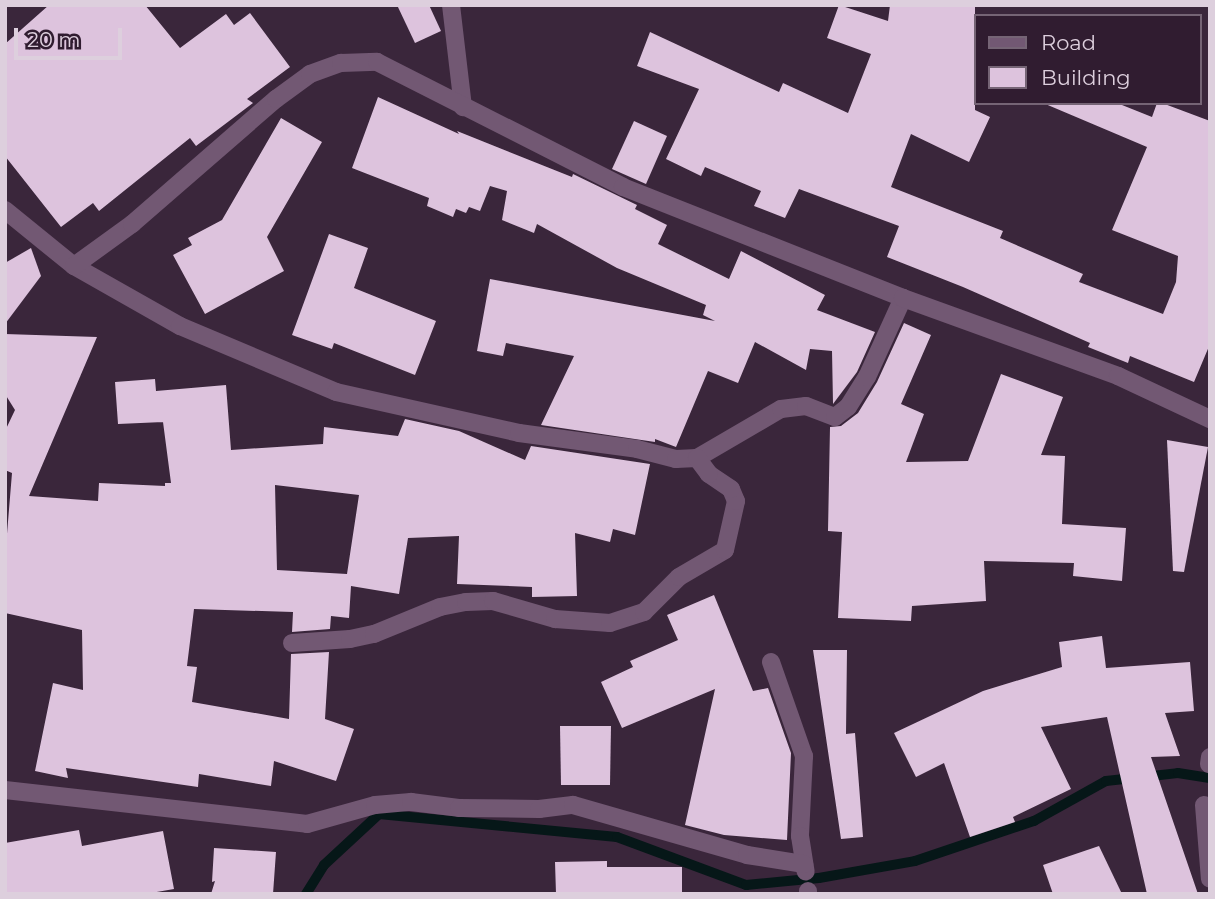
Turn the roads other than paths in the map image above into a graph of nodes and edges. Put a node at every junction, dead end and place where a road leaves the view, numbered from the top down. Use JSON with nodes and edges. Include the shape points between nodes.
{"nodes":[{"id":1,"x":451,"y":5,"type":"edge"},
{"id":2,"x":463,"y":107,"type":"junction"},
{"id":3,"x":5,"y":210,"type":"edge"},
{"id":4,"x":74,"y":266,"type":"junction"},
{"id":5,"x":903,"y":298,"type":"junction"},
{"id":6,"x":1210,"y":419,"type":"edge"},
{"id":7,"x":697,"y":458,"type":"junction"},
{"id":8,"x":292,"y":643,"type":"dead end"},
{"id":9,"x":771,"y":662,"type":"dead end"},
{"id":10,"x":5,"y":790,"type":"edge"},
{"id":11,"x":1204,"y":805,"type":"dead end"},
{"id":12,"x":1210,"y":879,"type":"edge"},
{"id":13,"x":807,"y":881,"type":"edge"}],
"edges":[{"from":1,"to":2,"type":"street"},
{"from":2,"to":4,"type":"street","via":[[377,62],[341,63],[310,74],[132,224]]},
{"from":2,"to":5,"type":"street","via":[[623,187]]},
{"from":3,"to":4,"type":"street"},
{"from":4,"to":7,"type":"street","via":[[180,326],[336,392],[519,433]]},
{"from":5,"to":6,"type":"street","via":[[1118,376]]},
{"from":5,"to":7,"type":"street","via":[[848,407],[835,417],[806,406],[780,409]]},
{"from":7,"to":8,"type":"street","via":[[709,474],[731,489],[736,501],[725,550],[678,576],[644,612],[610,623],[555,619],[493,601],[467,602],[440,607],[374,634]]},
{"from":9,"to":13,"type":"street","via":[[804,756],[800,836]]},
{"from":10,"to":13,"type":"street","via":[[298,823],[375,805],[411,802],[459,808],[573,806],[771,861]]},
{"from":11,"to":12,"type":"street"}]}
